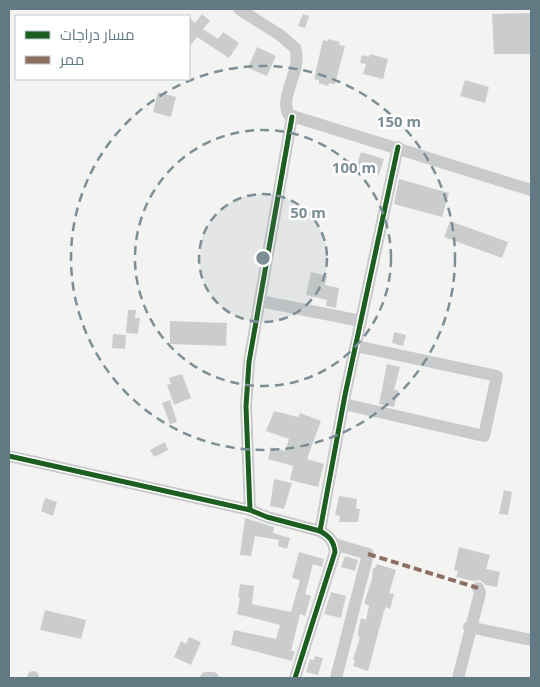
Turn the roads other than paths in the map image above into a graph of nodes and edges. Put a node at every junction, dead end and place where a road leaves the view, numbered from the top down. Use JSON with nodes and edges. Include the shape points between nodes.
{"nodes":[{"id":1,"x":239,"y":9,"type":"edge"},
{"id":2,"x":296,"y":118,"type":"junction"},
{"id":3,"x":398,"y":148,"type":"junction"},
{"id":4,"x":531,"y":190,"type":"edge"},
{"id":5,"x":260,"y":301,"type":"junction"},
{"id":6,"x":361,"y":321,"type":"junction"},
{"id":7,"x":356,"y":346,"type":"junction"},
{"id":8,"x":344,"y":404,"type":"junction"},
{"id":9,"x":9,"y":456,"type":"edge"},
{"id":10,"x":250,"y":510,"type":"junction"},
{"id":11,"x":320,"y":531,"type":"junction"},
{"id":12,"x":334,"y":544,"type":"junction"},
{"id":13,"x":478,"y":588,"type":"dead end"},
{"id":14,"x":469,"y":627,"type":"junction"},
{"id":15,"x":531,"y":640,"type":"edge"},
{"id":16,"x":206,"y":678,"type":"edge"},
{"id":17,"x":212,"y":678,"type":"edge"},
{"id":18,"x":295,"y":678,"type":"edge"},
{"id":19,"x":336,"y":678,"type":"edge"},
{"id":20,"x":458,"y":678,"type":"edge"}],
"edges":[{"from":1,"to":2,"type":"street","via":[[280,34],[295,48],[296,63],[286,108],[287,113]]},
{"from":2,"to":3,"type":"street"},
{"from":2,"to":5,"type":"street"},
{"from":3,"to":4,"type":"street"},
{"from":3,"to":6,"type":"street"},
{"from":5,"to":6,"type":"street"},
{"from":5,"to":10,"type":"street","via":[[248,362],[246,406]]},
{"from":6,"to":7,"type":"street"},
{"from":7,"to":8,"type":"street"},
{"from":7,"to":8,"type":"street","via":[[497,376],[484,436]]},
{"from":8,"to":11,"type":"street"},
{"from":9,"to":10,"type":"street"},
{"from":10,"to":11,"type":"street","via":[[267,518]]},
{"from":11,"to":12,"type":"street"},
{"from":12,"to":18,"type":"street","via":[[335,552]]},
{"from":12,"to":19,"type":"street","via":[[368,554]]},
{"from":13,"to":14,"type":"street","via":[[480,592]]},
{"from":14,"to":15,"type":"street"},
{"from":14,"to":20,"type":"street"},
{"from":16,"to":17,"type":"street"}]}
